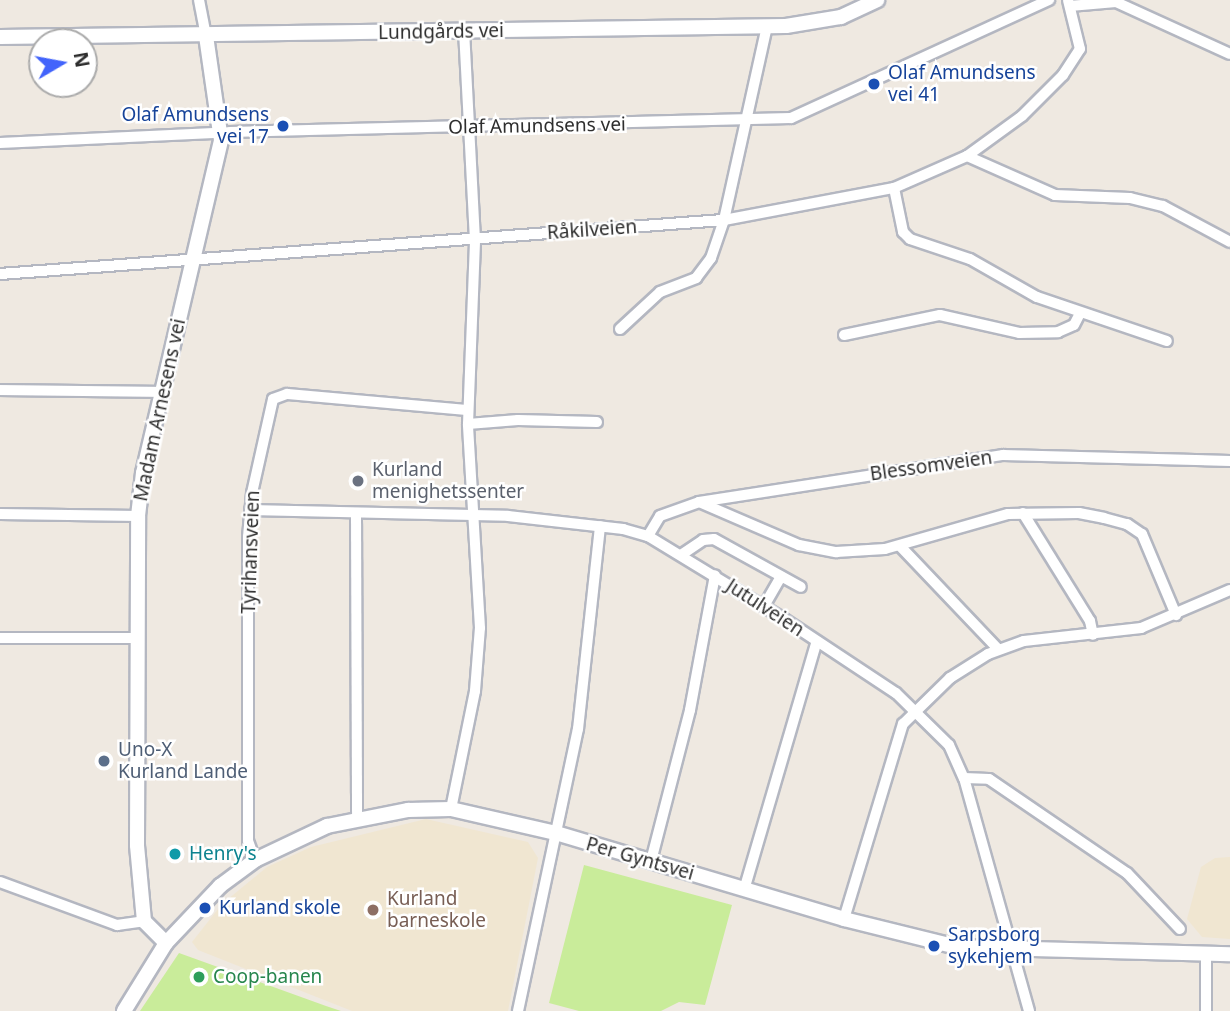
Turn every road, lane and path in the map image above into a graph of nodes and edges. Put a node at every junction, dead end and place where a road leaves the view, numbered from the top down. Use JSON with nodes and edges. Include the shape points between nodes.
{"nodes":[{"id":1,"x":199,"y":0,"type":"edge"},
{"id":2,"x":877,"y":0,"type":"edge"},
{"id":3,"x":1049,"y":0,"type":"edge"},
{"id":4,"x":1069,"y":3,"type":"edge"},
{"id":5,"x":767,"y":26,"type":"junction"},
{"id":6,"x":464,"y":32,"type":"junction"},
{"id":7,"x":206,"y":36,"type":"junction"},
{"id":8,"x":0,"y":37,"type":"edge"},
{"id":9,"x":1230,"y":54,"type":"edge"},
{"id":10,"x":745,"y":122,"type":"junction"},
{"id":11,"x":467,"y":126,"type":"junction"},
{"id":12,"x":221,"y":133,"type":"junction"},
{"id":13,"x":0,"y":143,"type":"edge"},
{"id":14,"x":967,"y":156,"type":"junction"},
{"id":15,"x":894,"y":188,"type":"junction"},
{"id":16,"x":724,"y":220,"type":"junction"},
{"id":17,"x":475,"y":240,"type":"junction"},
{"id":18,"x":1230,"y":242,"type":"edge"},
{"id":19,"x":193,"y":260,"type":"junction"},
{"id":20,"x":0,"y":274,"type":"edge"},
{"id":21,"x":1080,"y":313,"type":"junction"},
{"id":22,"x":620,"y":329,"type":"dead end"},
{"id":23,"x":844,"y":335,"type":"dead end"},
{"id":24,"x":1167,"y":341,"type":"dead end"},
{"id":25,"x":0,"y":390,"type":"edge"},
{"id":26,"x":163,"y":392,"type":"junction"},
{"id":27,"x":467,"y":410,"type":"junction"},
{"id":28,"x":597,"y":422,"type":"dead end"},
{"id":29,"x":468,"y":424,"type":"junction"},
{"id":30,"x":1230,"y":461,"type":"edge"},
{"id":31,"x":699,"y":502,"type":"junction"},
{"id":32,"x":250,"y":510,"type":"junction"},
{"id":33,"x":1023,"y":513,"type":"junction"},
{"id":34,"x":0,"y":514,"type":"edge"},
{"id":35,"x":356,"y":514,"type":"junction"},
{"id":36,"x":475,"y":515,"type":"junction"},
{"id":37,"x":138,"y":516,"type":"junction"},
{"id":38,"x":600,"y":526,"type":"junction"},
{"id":39,"x":648,"y":536,"type":"junction"},
{"id":40,"x":900,"y":545,"type":"junction"},
{"id":41,"x":681,"y":555,"type":"junction"},
{"id":42,"x":715,"y":575,"type":"junction"},
{"id":43,"x":781,"y":576,"type":"junction"},
{"id":44,"x":801,"y":587,"type":"dead end"},
{"id":45,"x":1230,"y":590,"type":"edge"},
{"id":46,"x":764,"y":606,"type":"junction"},
{"id":47,"x":1176,"y":615,"type":"junction"},
{"id":48,"x":1093,"y":635,"type":"junction"},
{"id":49,"x":0,"y":638,"type":"edge"},
{"id":50,"x":137,"y":638,"type":"junction"},
{"id":51,"x":817,"y":641,"type":"junction"},
{"id":52,"x":998,"y":649,"type":"junction"},
{"id":53,"x":917,"y":713,"type":"junction"},
{"id":54,"x":964,"y":778,"type":"junction"},
{"id":55,"x":451,"y":809,"type":"junction"},
{"id":56,"x":357,"y":818,"type":"junction"},
{"id":57,"x":556,"y":832,"type":"junction"},
{"id":58,"x":254,"y":860,"type":"junction"},
{"id":59,"x":651,"y":861,"type":"junction"},
{"id":60,"x":0,"y":882,"type":"edge"},
{"id":61,"x":744,"y":890,"type":"junction"},
{"id":62,"x":844,"y":919,"type":"junction"},
{"id":63,"x":144,"y":921,"type":"junction"},
{"id":64,"x":1180,"y":929,"type":"dead end"},
{"id":65,"x":166,"y":943,"type":"junction"},
{"id":66,"x":1011,"y":951,"type":"junction"},
{"id":67,"x":1206,"y":954,"type":"junction"},
{"id":68,"x":1230,"y":954,"type":"edge"},
{"id":69,"x":124,"y":1011,"type":"edge"},
{"id":70,"x":518,"y":1011,"type":"edge"},
{"id":71,"x":1029,"y":1011,"type":"edge"},
{"id":72,"x":1206,"y":1011,"type":"edge"}],
"edges":[{"from":1,"to":7,"type":"street","name":"Madam Arnesens vei"},
{"from":2,"to":5,"type":"street","name":"Lundgårds vei","via":[[824,22]]},
{"from":3,"to":10,"type":"street","name":"Olaf Amundsens vei","via":[[817,110],[791,118]]},
{"from":4,"to":9,"type":"street","via":[[1116,2]]},
{"from":4,"to":14,"type":"street","name":"Råkilveien","via":[[1080,43],[1072,65],[1038,102]]},
{"from":5,"to":6,"type":"street","name":"Lundgårds vei"},
{"from":5,"to":10,"type":"street"},
{"from":6,"to":7,"type":"street","name":"Lundgårds vei"},
{"from":6,"to":11,"type":"street"},
{"from":7,"to":8,"type":"street","name":"Lundgårds vei"},
{"from":7,"to":12,"type":"street","name":"Madam Arnesens vei"},
{"from":10,"to":11,"type":"street","name":"Olaf Amundsens vei"},
{"from":10,"to":16,"type":"street"},
{"from":11,"to":12,"type":"street","name":"Olaf Amundsens vei"},
{"from":11,"to":17,"type":"street"},
{"from":12,"to":13,"type":"street","name":"Olaf Amundsens vei"},
{"from":12,"to":19,"type":"street","name":"Madam Arnesens vei"},
{"from":14,"to":15,"type":"street","name":"Råkilveien"},
{"from":14,"to":18,"type":"street","via":[[1055,195],[1130,198],[1163,206]]},
{"from":15,"to":16,"type":"street","name":"Råkilveien"},
{"from":15,"to":21,"type":"street","via":[[906,236],[970,259],[1026,293]]},
{"from":16,"to":17,"type":"street","name":"Råkilveien"},
{"from":16,"to":22,"type":"street","via":[[701,274],[660,292]]},
{"from":17,"to":19,"type":"street","name":"Råkilveien"},
{"from":17,"to":27,"type":"street"},
{"from":19,"to":20,"type":"street","name":"Råkilveien"},
{"from":19,"to":26,"type":"street","name":"Madam Arnesens vei"},
{"from":21,"to":23,"type":"street","via":[[1070,328],[1058,332],[1019,333],[940,315]]},
{"from":21,"to":24,"type":"street"},
{"from":25,"to":26,"type":"street"},
{"from":26,"to":37,"type":"street","name":"Madam Arnesens vei"},
{"from":27,"to":29,"type":"street"},
{"from":27,"to":32,"type":"street","name":"Tyrihansveien","via":[[275,397]]},
{"from":28,"to":29,"type":"street"},
{"from":29,"to":36,"type":"street"},
{"from":30,"to":31,"type":"street","name":"Blessomveien","via":[[1018,454]]},
{"from":31,"to":39,"type":"street","name":"Blessomveien","via":[[660,516]]},
{"from":31,"to":40,"type":"street","via":[[816,549],[865,552]]},
{"from":32,"to":35,"type":"street","name":"Jutulveien"},
{"from":32,"to":58,"type":"street","name":"Tyrihansveien","via":[[248,833]]},
{"from":33,"to":40,"type":"street"},
{"from":33,"to":47,"type":"street","via":[[1079,513],[1133,527],[1145,539]]},
{"from":33,"to":48,"type":"street","via":[[1090,621]]},
{"from":34,"to":37,"type":"street"},
{"from":35,"to":36,"type":"street","name":"Jutulveien"},
{"from":35,"to":56,"type":"street"},
{"from":36,"to":38,"type":"street","name":"Jutulveien"},
{"from":36,"to":55,"type":"street","via":[[479,654]]},
{"from":37,"to":50,"type":"street","name":"Madam Arnesens vei"},
{"from":38,"to":39,"type":"street","name":"Jutulveien"},
{"from":38,"to":57,"type":"street","via":[[584,693]]},
{"from":39,"to":41,"type":"street","name":"Jutulveien"},
{"from":40,"to":52,"type":"street"},
{"from":41,"to":42,"type":"street","name":"Jutulveien"},
{"from":41,"to":43,"type":"street","via":[[702,540],[715,540]]},
{"from":42,"to":46,"type":"street","name":"Jutulveien"},
{"from":42,"to":59,"type":"street","via":[[690,710]]},
{"from":43,"to":44,"type":"street"},
{"from":43,"to":46,"type":"street"},
{"from":45,"to":47,"type":"street"},
{"from":46,"to":51,"type":"street","name":"Jutulveien"},
{"from":47,"to":48,"type":"street","via":[[1134,630]]},
{"from":48,"to":52,"type":"street","via":[[1038,638]]},
{"from":49,"to":50,"type":"street"},
{"from":50,"to":63,"type":"street","name":"Madam Arnesens vei","via":[[135,783]]},
{"from":51,"to":53,"type":"street","name":"Jutulveien","via":[[876,678]]},
{"from":51,"to":61,"type":"street"},
{"from":52,"to":53,"type":"street","via":[[959,671]]},
{"from":53,"to":54,"type":"street","name":"Jutulveien","via":[[949,745]]},
{"from":53,"to":62,"type":"street","via":[[903,724]]},
{"from":54,"to":64,"type":"street","via":[[989,779],[1127,873]]},
{"from":54,"to":66,"type":"street","name":"Jutulveien"},
{"from":55,"to":56,"type":"street","name":"Per Gyntsvei"},
{"from":55,"to":57,"type":"street","name":"Per Gyntsvei"},
{"from":56,"to":58,"type":"street","name":"Per Gyntsvei","via":[[303,835]]},
{"from":57,"to":59,"type":"street","name":"Per Gyntsvei"},
{"from":57,"to":70,"type":"street"},
{"from":58,"to":65,"type":"street","name":"Per Gyntsvei","via":[[220,886]]},
{"from":59,"to":61,"type":"street","name":"Per Gyntsvei"},
{"from":60,"to":63,"type":"street","via":[[117,925]]},
{"from":61,"to":62,"type":"street","name":"Per Gyntsvei"},
{"from":62,"to":66,"type":"street","name":"Per Gyntsvei","via":[[957,947]]},
{"from":63,"to":65,"type":"street"},
{"from":65,"to":69,"type":"street","name":"Per Gyntsvei"},
{"from":66,"to":67,"type":"street","name":"Per Gyntsvei"},
{"from":66,"to":71,"type":"street","name":"Jutulveien"},
{"from":67,"to":68,"type":"street","name":"Per Gyntsvei"},
{"from":67,"to":72,"type":"street"}]}
